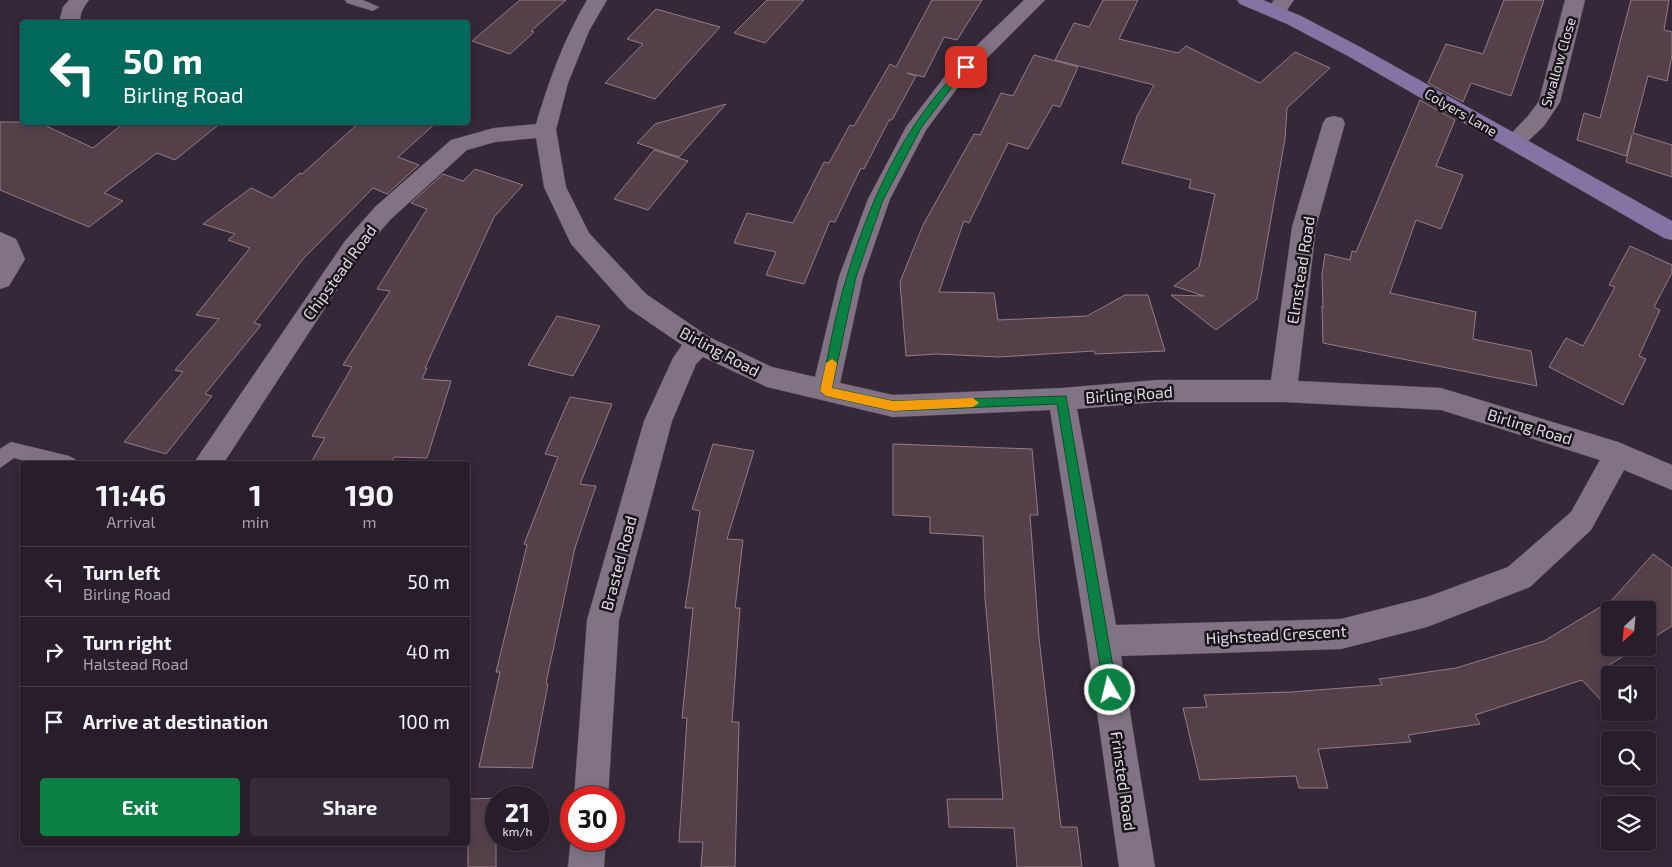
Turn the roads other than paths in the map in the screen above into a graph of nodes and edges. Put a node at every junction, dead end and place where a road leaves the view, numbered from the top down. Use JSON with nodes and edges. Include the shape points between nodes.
{"nodes":[{"id":1,"x":79,"y":0,"type":"edge"},
{"id":2,"x":351,"y":0,"type":"edge"},
{"id":3,"x":597,"y":0,"type":"edge"},
{"id":4,"x":1035,"y":0,"type":"edge"},
{"id":5,"x":1247,"y":0,"type":"edge"},
{"id":6,"x":1575,"y":0,"type":"edge"},
{"id":7,"x":1280,"y":6,"type":"edge"},
{"id":8,"x":373,"y":7,"type":"dead end"},
{"id":9,"x":71,"y":20,"type":"edge"},
{"id":10,"x":1334,"y":123,"type":"dead end"},
{"id":11,"x":545,"y":130,"type":"junction"},
{"id":12,"x":1514,"y":142,"type":"junction"},
{"id":13,"x":1672,"y":232,"type":"edge"},
{"id":14,"x":0,"y":241,"type":"edge"},
{"id":15,"x":0,"y":280,"type":"edge"},
{"id":16,"x":700,"y":344,"type":"junction"},
{"id":17,"x":826,"y":391,"type":"junction"},
{"id":18,"x":1283,"y":391,"type":"junction"},
{"id":19,"x":1062,"y":399,"type":"junction"},
{"id":20,"x":1618,"y":454,"type":"junction"},
{"id":21,"x":0,"y":460,"type":"edge"},
{"id":22,"x":57,"y":461,"type":"edge"},
{"id":23,"x":209,"y":461,"type":"edge"},
{"id":24,"x":1672,"y":478,"type":"edge"},
{"id":25,"x":1103,"y":641,"type":"junction"},
{"id":26,"x":592,"y":786,"type":"edge"},
{"id":27,"x":587,"y":851,"type":"edge"},
{"id":28,"x":586,"y":867,"type":"edge"},
{"id":29,"x":1137,"y":867,"type":"edge"}],
"edges":[{"from":1,"to":9,"type":"street","via":[[73,8]]},
{"from":2,"to":8,"type":"lane"},
{"from":3,"to":11,"type":"street","name":"Birling Road","via":[[579,31],[558,83]]},
{"from":4,"to":17,"type":"street","via":[[952,81],[917,127],[879,200],[854,268]]},
{"from":5,"to":7,"type":"street","name":"Colyers Lane"},
{"from":6,"to":12,"type":"street","name":"Swallow Close","via":[[1549,102],[1536,121]]},
{"from":7,"to":12,"type":"street","name":"Colyers Lane"},
{"from":10,"to":18,"type":"street","name":"Elmstead Road","via":[[1304,227]]},
{"from":11,"to":16,"type":"street","name":"Birling Road","via":[[555,187],[579,238],[636,301]]},
{"from":11,"to":23,"type":"street","name":"Chipstead Road","via":[[494,135],[459,145],[384,213],[353,247]]},
{"from":12,"to":13,"type":"street","name":"Colyers Lane"},
{"from":14,"to":15,"type":"street","via":[[8,245],[13,259]]},
{"from":16,"to":17,"type":"street","name":"Birling Road","via":[[767,376]]},
{"from":16,"to":26,"type":"street","name":"Brasted Road","via":[[686,358],[658,421],[603,620]]},
{"from":17,"to":19,"type":"street","name":"Birling Road","via":[[893,406]]},
{"from":18,"to":19,"type":"street","name":"Birling Road","via":[[1157,391]]},
{"from":18,"to":20,"type":"street","name":"Birling Road","via":[[1441,398]]},
{"from":19,"to":25,"type":"street","name":"Frinsted Road"},
{"from":20,"to":24,"type":"street","name":"Birling Road"},
{"from":20,"to":25,"type":"street","name":"Highstead Crescent","via":[[1581,521],[1519,577],[1427,612],[1340,634]]},
{"from":21,"to":22,"type":"lane","via":[[11,450]]},
{"from":25,"to":29,"type":"street","name":"Frinsted Road"},
{"from":27,"to":28,"type":"street"}]}
